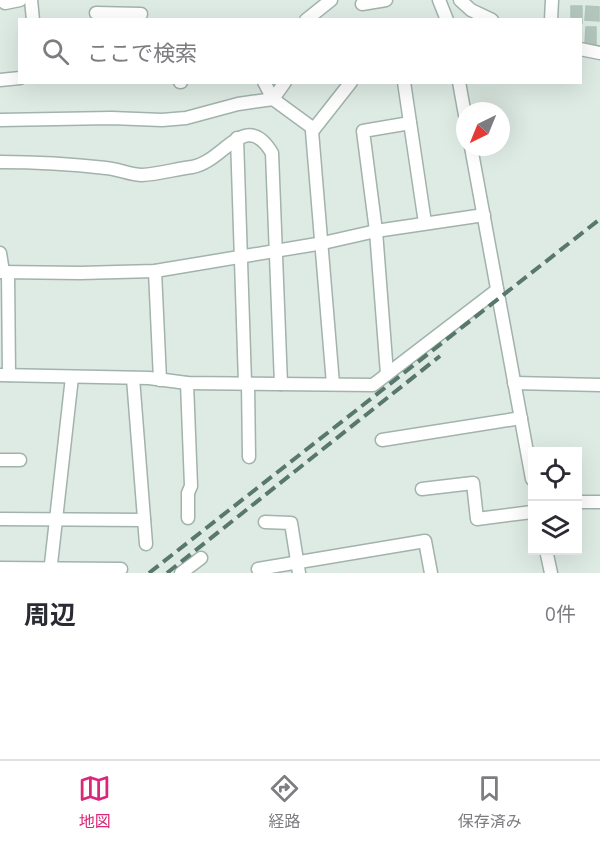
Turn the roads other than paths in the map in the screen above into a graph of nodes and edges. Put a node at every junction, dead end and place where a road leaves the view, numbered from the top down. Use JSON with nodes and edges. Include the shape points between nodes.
{"nodes":[{"id":1,"x":20,"y":0,"type":"edge"},
{"id":2,"x":31,"y":0,"type":"edge"},
{"id":3,"x":94,"y":0,"type":"edge"},
{"id":4,"x":331,"y":0,"type":"edge"},
{"id":5,"x":386,"y":0,"type":"edge"},
{"id":6,"x":439,"y":0,"type":"edge"},
{"id":7,"x":460,"y":0,"type":"edge"},
{"id":8,"x":552,"y":0,"type":"edge"},
{"id":9,"x":5,"y":3,"type":"dead end"},
{"id":10,"x":362,"y":4,"type":"dead end"},
{"id":11,"x":141,"y":14,"type":"dead end"},
{"id":12,"x":96,"y":16,"type":"edge"},
{"id":13,"x":33,"y":18,"type":"edge"},
{"id":14,"x":308,"y":18,"type":"edge"},
{"id":15,"x":446,"y":18,"type":"edge"},
{"id":16,"x":488,"y":18,"type":"edge"},
{"id":17,"x":551,"y":18,"type":"edge"},
{"id":18,"x":582,"y":50,"type":"edge"},
{"id":19,"x":600,"y":53,"type":"edge"},
{"id":20,"x":18,"y":78,"type":"edge"},
{"id":21,"x":0,"y":80,"type":"edge"},
{"id":22,"x":265,"y":84,"type":"edge"},
{"id":23,"x":284,"y":84,"type":"edge"},
{"id":24,"x":349,"y":84,"type":"edge"},
{"id":25,"x":404,"y":84,"type":"edge"},
{"id":26,"x":459,"y":84,"type":"edge"},
{"id":27,"x":273,"y":99,"type":"junction"},
{"id":28,"x":463,"y":102,"type":"edge"},
{"id":29,"x":0,"y":120,"type":"edge"},
{"id":30,"x":410,"y":123,"type":"junction"},
{"id":31,"x":314,"y":129,"type":"junction"},
{"id":32,"x":237,"y":138,"type":"junction"},
{"id":33,"x":473,"y":156,"type":"edge"},
{"id":34,"x":0,"y":162,"type":"edge"},
{"id":35,"x":484,"y":215,"type":"junction"},
{"id":36,"x":425,"y":223,"type":"junction"},
{"id":37,"x":376,"y":231,"type":"junction"},
{"id":38,"x":323,"y":243,"type":"junction"},
{"id":39,"x":276,"y":251,"type":"junction"},
{"id":40,"x":0,"y":253,"type":"edge"},
{"id":41,"x":241,"y":257,"type":"junction"},
{"id":42,"x":155,"y":271,"type":"junction"},
{"id":43,"x":4,"y":272,"type":"edge"},
{"id":44,"x":497,"y":290,"type":"junction"},
{"id":45,"x":387,"y":374,"type":"junction"},
{"id":46,"x":5,"y":375,"type":"edge"},
{"id":47,"x":72,"y":377,"type":"junction"},
{"id":48,"x":133,"y":378,"type":"junction"},
{"id":49,"x":160,"y":380,"type":"junction"},
{"id":50,"x":186,"y":383,"type":"junction"},
{"id":51,"x":246,"y":383,"type":"junction"},
{"id":52,"x":282,"y":384,"type":"junction"},
{"id":53,"x":333,"y":384,"type":"junction"},
{"id":54,"x":514,"y":384,"type":"junction"},
{"id":55,"x":600,"y":385,"type":"edge"},
{"id":56,"x":521,"y":418,"type":"junction"},
{"id":57,"x":382,"y":440,"type":"dead end"},
{"id":58,"x":249,"y":457,"type":"dead end"},
{"id":59,"x":528,"y":457,"type":"edge"},
{"id":60,"x":0,"y":460,"type":"edge"},
{"id":61,"x":20,"y":460,"type":"dead end"},
{"id":62,"x":422,"y":489,"type":"dead end"},
{"id":63,"x":582,"y":502,"type":"edge"},
{"id":64,"x":600,"y":502,"type":"edge"},
{"id":65,"x":528,"y":513,"type":"edge"},
{"id":66,"x":188,"y":518,"type":"dead end"},
{"id":67,"x":0,"y":519,"type":"edge"},
{"id":68,"x":57,"y":519,"type":"junction"},
{"id":69,"x":144,"y":520,"type":"junction"},
{"id":70,"x":265,"y":522,"type":"dead end"},
{"id":71,"x":146,"y":544,"type":"dead end"},
{"id":72,"x":547,"y":555,"type":"edge"},
{"id":73,"x":201,"y":558,"type":"dead end"},
{"id":74,"x":0,"y":568,"type":"edge"},
{"id":75,"x":298,"y":568,"type":"edge"},
{"id":76,"x":121,"y":569,"type":"dead end"},
{"id":77,"x":258,"y":569,"type":"dead end"},
{"id":78,"x":51,"y":571,"type":"edge"},
{"id":79,"x":181,"y":573,"type":"edge"},
{"id":80,"x":431,"y":573,"type":"edge"},
{"id":81,"x":551,"y":573,"type":"edge"}],
"edges":[{"from":1,"to":9,"type":"street"},
{"from":2,"to":13,"type":"street"},
{"from":3,"to":12,"type":"street"},
{"from":4,"to":14,"type":"street"},
{"from":5,"to":10,"type":"street"},
{"from":6,"to":15,"type":"street"},
{"from":7,"to":16,"type":"street"},
{"from":8,"to":17,"type":"street"},
{"from":11,"to":12,"type":"street"},
{"from":18,"to":19,"type":"street"},
{"from":20,"to":21,"type":"street"},
{"from":22,"to":27,"type":"street"},
{"from":23,"to":27,"type":"street"},
{"from":24,"to":31,"type":"street"},
{"from":25,"to":30,"type":"street"},
{"from":26,"to":28,"type":"street"},
{"from":27,"to":29,"type":"street","via":[[162,120]]},
{"from":27,"to":31,"type":"street"},
{"from":30,"to":36,"type":"street"},
{"from":30,"to":37,"type":"street","via":[[363,131]]},
{"from":31,"to":38,"type":"street"},
{"from":32,"to":34,"type":"street","via":[[206,162],[161,173],[140,175],[114,168]]},
{"from":32,"to":39,"type":"street","via":[[254,136],[263,140],[272,153]]},
{"from":32,"to":41,"type":"street"},
{"from":33,"to":35,"type":"street"},
{"from":35,"to":36,"type":"street"},
{"from":35,"to":44,"type":"street"},
{"from":36,"to":37,"type":"street"},
{"from":37,"to":38,"type":"street"},
{"from":37,"to":45,"type":"street"},
{"from":38,"to":39,"type":"street"},
{"from":38,"to":53,"type":"street"},
{"from":39,"to":41,"type":"street"},
{"from":39,"to":52,"type":"street"},
{"from":40,"to":43,"type":"street"},
{"from":41,"to":42,"type":"street"},
{"from":41,"to":51,"type":"street"},
{"from":42,"to":43,"type":"street"},
{"from":42,"to":49,"type":"street"},
{"from":43,"to":46,"type":"street"},
{"from":44,"to":45,"type":"street"},
{"from":44,"to":54,"type":"street"},
{"from":45,"to":53,"type":"street","via":[[373,385]]},
{"from":46,"to":47,"type":"street"},
{"from":47,"to":48,"type":"street"},
{"from":47,"to":68,"type":"street"},
{"from":48,"to":49,"type":"street"},
{"from":48,"to":69,"type":"street"},
{"from":49,"to":50,"type":"street"},
{"from":50,"to":51,"type":"street"},
{"from":50,"to":66,"type":"street","via":[[191,486]]},
{"from":51,"to":52,"type":"street"},
{"from":51,"to":58,"type":"street"},
{"from":52,"to":53,"type":"street"},
{"from":54,"to":55,"type":"street"},
{"from":54,"to":56,"type":"street"},
{"from":56,"to":57,"type":"street"},
{"from":56,"to":59,"type":"street"},
{"from":60,"to":61,"type":"street"},
{"from":62,"to":65,"type":"street","via":[[473,483],[477,519]]},
{"from":63,"to":64,"type":"street"},
{"from":67,"to":68,"type":"street"},
{"from":68,"to":69,"type":"street"},
{"from":68,"to":78,"type":"street"},
{"from":69,"to":71,"type":"street"},
{"from":70,"to":75,"type":"street","via":[[291,523]]},
{"from":72,"to":81,"type":"street"},
{"from":73,"to":79,"type":"street"},
{"from":74,"to":78,"type":"street"},
{"from":75,"to":77,"type":"street"},
{"from":75,"to":80,"type":"street","via":[[425,542]]},
{"from":76,"to":78,"type":"street"}]}
